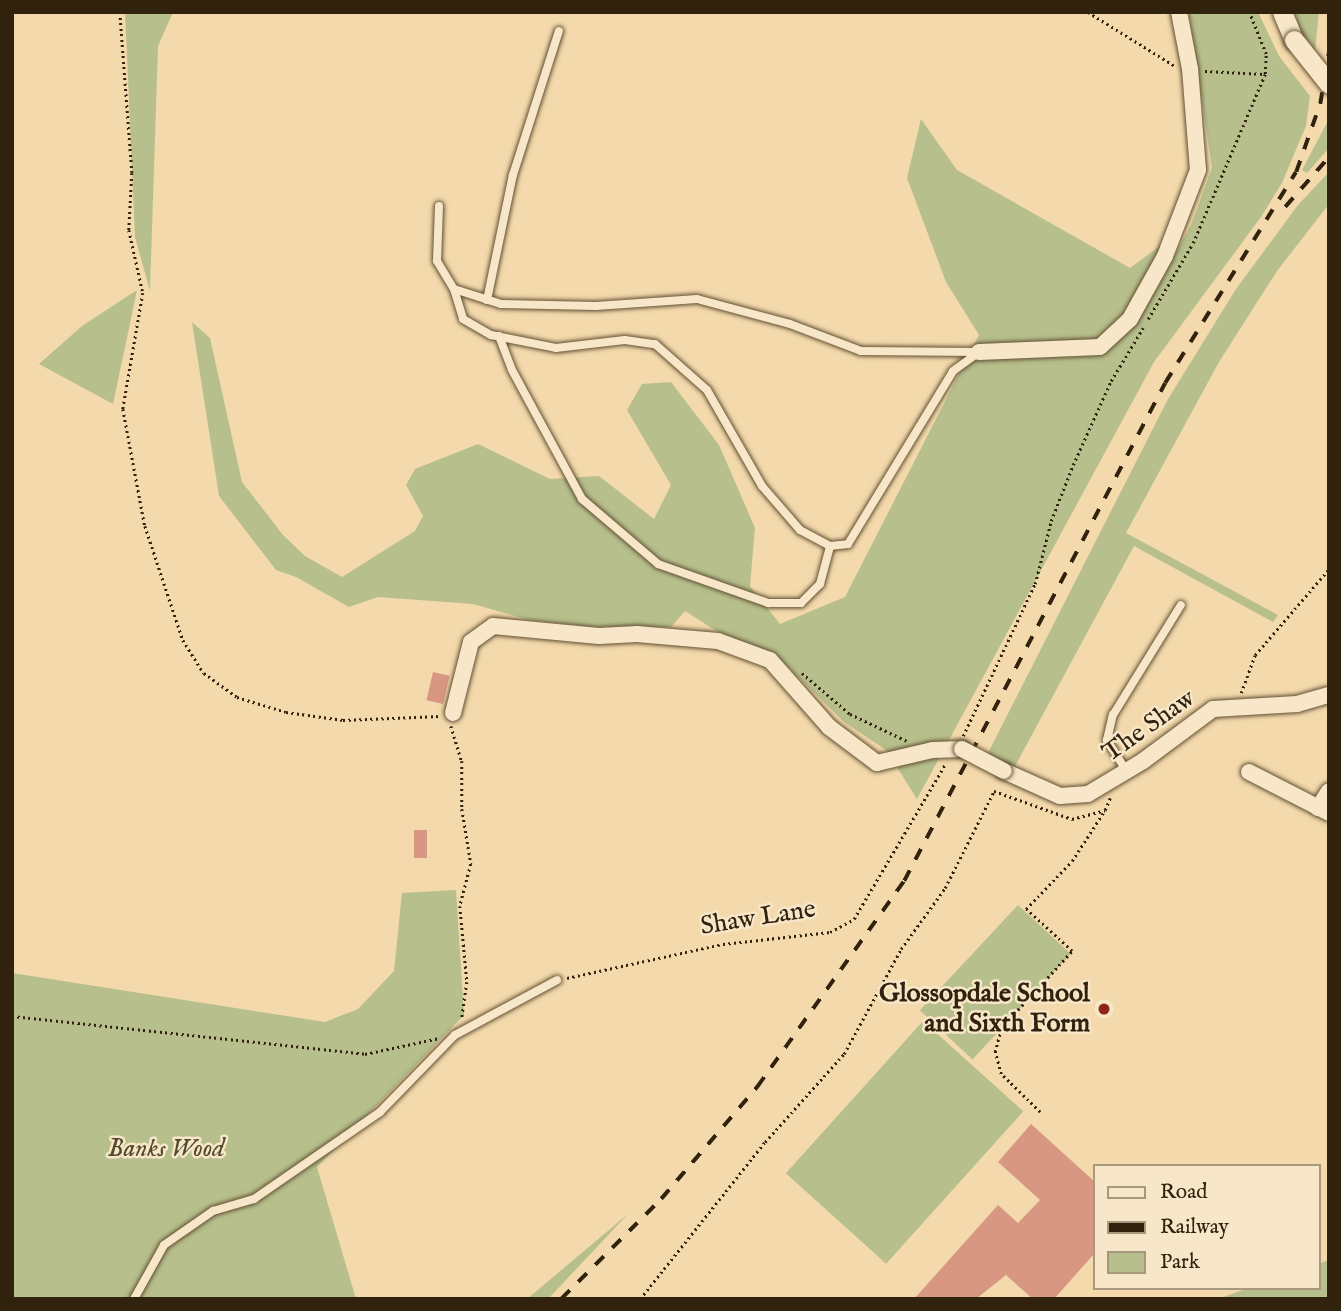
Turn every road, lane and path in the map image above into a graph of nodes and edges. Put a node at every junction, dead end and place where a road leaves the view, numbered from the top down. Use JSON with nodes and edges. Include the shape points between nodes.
{"nodes":[{"id":1,"x":120,"y":12,"type":"edge"},
{"id":2,"x":1179,"y":12,"type":"edge"},
{"id":3,"x":1249,"y":12,"type":"edge"},
{"id":4,"x":1282,"y":12,"type":"edge"},
{"id":5,"x":559,"y":31,"type":"dead end"},
{"id":6,"x":1329,"y":84,"type":"edge"},
{"id":7,"x":439,"y":206,"type":"dead end"},
{"id":8,"x":454,"y":289,"type":"junction"},
{"id":9,"x":487,"y":300,"type":"junction"},
{"id":10,"x":499,"y":336,"type":"junction"},
{"id":11,"x":979,"y":352,"type":"junction"},
{"id":12,"x":830,"y":545,"type":"junction"},
{"id":13,"x":1329,"y":569,"type":"edge"},
{"id":14,"x":1181,"y":605,"type":"dead end"},
{"id":15,"x":784,"y":677,"type":"junction"},
{"id":16,"x":1329,"y":695,"type":"edge"},
{"id":17,"x":1233,"y":706,"type":"junction"},
{"id":18,"x":453,"y":713,"type":"junction"},
{"id":19,"x":958,"y":749,"type":"junction"},
{"id":20,"x":915,"y":755,"type":"junction"},
{"id":21,"x":1249,"y":772,"type":"dead end"},
{"id":22,"x":1124,"y":774,"type":"junction"},
{"id":23,"x":1329,"y":791,"type":"edge"},
{"id":24,"x":1105,"y":810,"type":"junction"},
{"id":25,"x":1323,"y":810,"type":"edge"},
{"id":26,"x":557,"y":980,"type":"joint"},
{"id":27,"x":12,"y":1016,"type":"edge"},
{"id":28,"x":455,"y":1035,"type":"junction"},
{"id":29,"x":1040,"y":1112,"type":"dead end"},
{"id":30,"x":134,"y":1299,"type":"edge"},
{"id":31,"x":640,"y":1299,"type":"edge"}],
"edges":[{"from":1,"to":18,"type":"path","via":[[132,173],[129,230],[143,293],[123,409],[145,526],[183,640],[204,673],[237,697],[286,712],[343,720]]},
{"from":2,"to":11,"type":"street","via":[[1190,69],[1198,170],[1170,244],[1130,319],[1100,347]]},
{"from":3,"to":19,"type":"path","name":"Shaw Lane","via":[[1266,54],[1265,75],[1193,243],[1111,381],[1051,522],[1035,584]]},
{"from":4,"to":6,"type":"street","bridge":true,"via":[[1294,40]]},
{"from":5,"to":9,"type":"lane","via":[[513,175]]},
{"from":7,"to":8,"type":"lane","via":[[437,261]]},
{"from":8,"to":9,"type":"lane"},
{"from":8,"to":10,"type":"lane","via":[[463,319]]},
{"from":9,"to":11,"type":"lane","via":[[596,306],[697,299],[790,324],[861,351]]},
{"from":10,"to":12,"type":"lane","via":[[556,348],[625,340],[654,344],[707,390],[762,486],[800,530]]},
{"from":10,"to":12,"type":"lane","via":[[512,370],[582,499],[658,564],[768,603],[801,603],[820,584]]},
{"from":11,"to":12,"type":"lane","via":[[953,371],[848,544]]},
{"from":13,"to":17,"type":"path","via":[[1255,655],[1248,681]]},
{"from":14,"to":22,"type":"lane","via":[[1137,671],[1110,724],[1107,740]]},
{"from":15,"to":18,"type":"street","via":[[769,660],[718,641],[637,634],[588,636],[494,626],[471,642]]},
{"from":15,"to":20,"type":"path","via":[[799,671],[850,714],[913,745]]},
{"from":15,"to":20,"type":"street","via":[[829,727],[870,759],[891,762]]},
{"from":16,"to":17,"type":"street","name":"The Shaw","via":[[1297,704]]},
{"from":17,"to":22,"type":"street","name":"The Shaw","via":[[1196,718]]},
{"from":18,"to":28,"type":"path","via":[[451,728],[462,761],[462,809],[471,864],[460,906],[466,1008]]},
{"from":19,"to":20,"type":"street"},
{"from":19,"to":22,"type":"street","name":"The Shaw","bridge":true,"via":[[1035,787],[1074,797]]},
{"from":19,"to":26,"type":"path","name":"Shaw Lane","via":[[854,919],[830,932],[723,944]]},
{"from":21,"to":25,"type":"street"},
{"from":22,"to":24,"type":"path"},
{"from":23,"to":25,"type":"street"},
{"from":24,"to":29,"type":"path","via":[[1072,861],[1026,909],[1072,951],[1014,1014],[999,1036],[995,1052],[1001,1074]]},
{"from":24,"to":31,"type":"path","via":[[1072,818],[994,791],[945,888],[901,949],[844,1054],[765,1142]]},
{"from":26,"to":28,"type":"lane"},
{"from":27,"to":28,"type":"path","via":[[365,1054]]},
{"from":28,"to":30,"type":"lane","via":[[380,1112],[254,1199],[213,1211],[164,1245]]}]}
